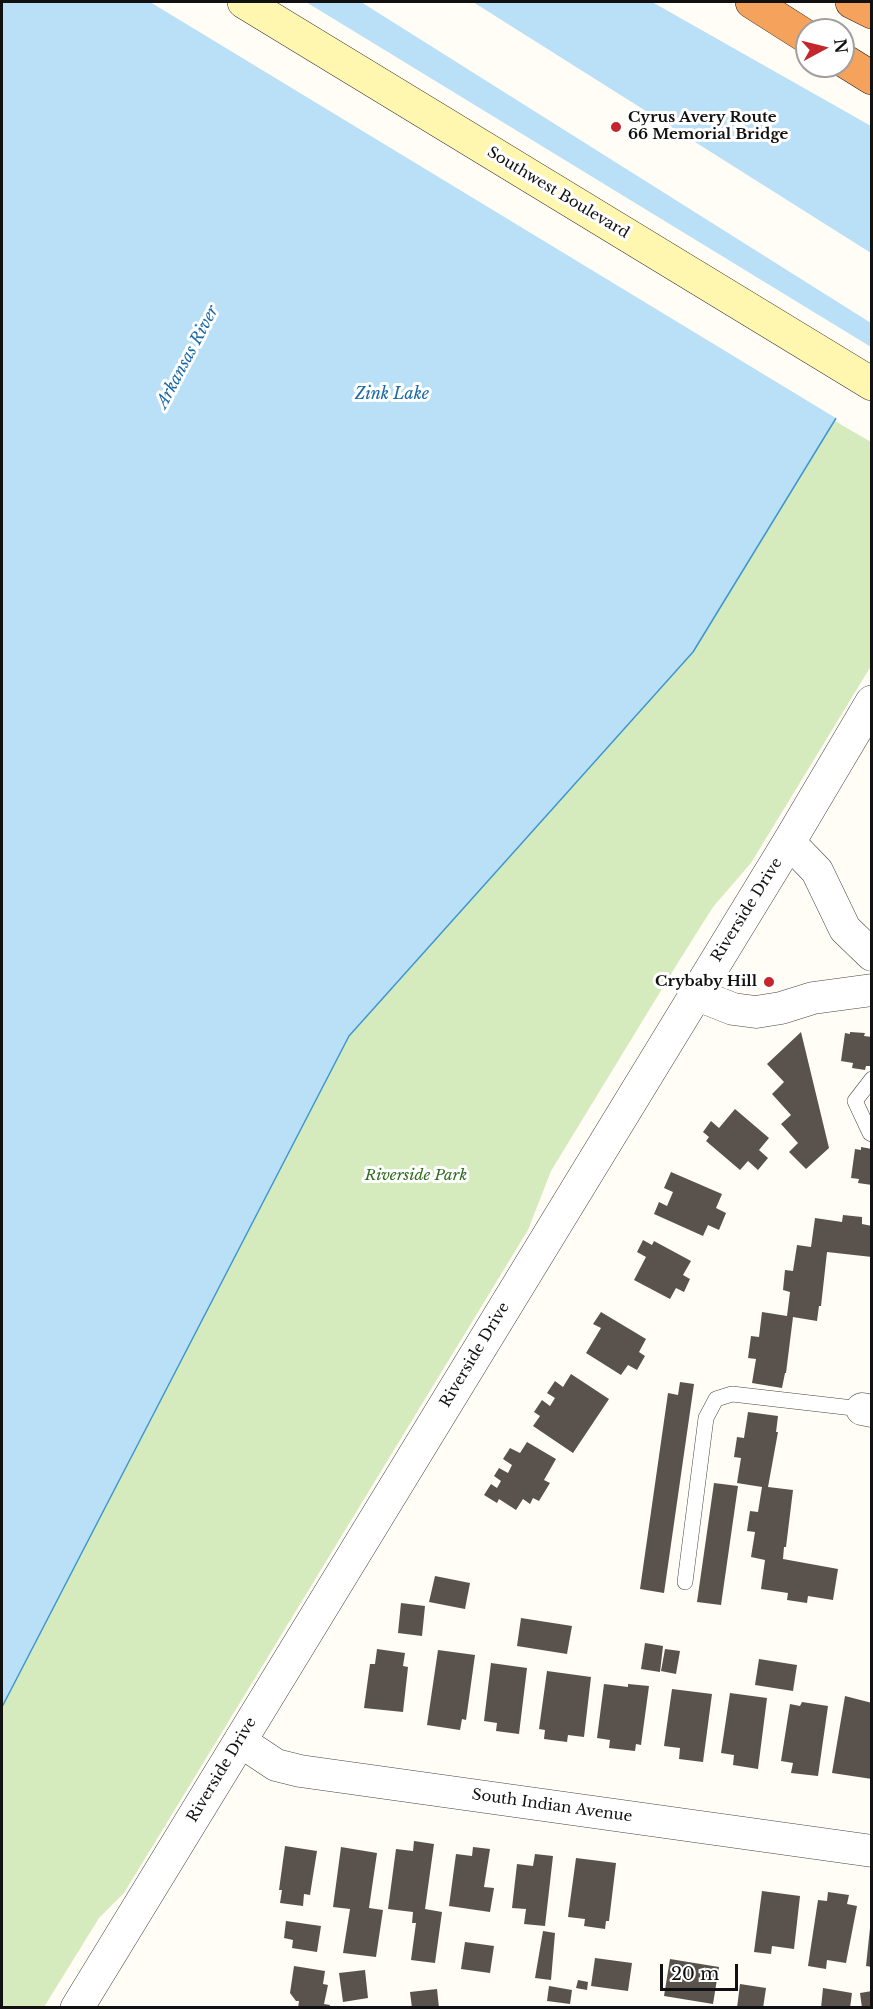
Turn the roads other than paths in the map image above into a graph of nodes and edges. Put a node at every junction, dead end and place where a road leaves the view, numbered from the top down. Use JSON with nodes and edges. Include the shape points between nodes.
{"nodes":[{"id":1,"x":244,"y":2,"type":"edge"},
{"id":2,"x":752,"y":2,"type":"edge"},
{"id":3,"x":852,"y":2,"type":"edge"},
{"id":4,"x":872,"y":12,"type":"edge"},
{"id":5,"x":795,"y":29,"type":"edge"},
{"id":6,"x":855,"y":67,"type":"edge"},
{"id":7,"x":872,"y":78,"type":"edge"},
{"id":8,"x":872,"y":384,"type":"edge"},
{"id":9,"x":872,"y":702,"type":"edge"},
{"id":10,"x":789,"y":842,"type":"junction"},
{"id":11,"x":872,"y":955,"type":"edge"},
{"id":12,"x":872,"y":990,"type":"edge"},
{"id":13,"x":695,"y":994,"type":"junction"},
{"id":14,"x":872,"y":1079,"type":"edge"},
{"id":15,"x":872,"y":1134,"type":"edge"},
{"id":16,"x":867,"y":1410,"type":"edge"},
{"id":17,"x":685,"y":1582,"type":"dead end"},
{"id":18,"x":240,"y":1741,"type":"junction"},
{"id":19,"x":872,"y":1851,"type":"edge"},
{"id":20,"x":77,"y":2007,"type":"edge"}],
"edges":[{"from":1,"to":8,"type":"main road","name":"Southwest Boulevard"},
{"from":2,"to":5,"type":"highway"},
{"from":3,"to":4,"type":"highway"},
{"from":6,"to":7,"type":"highway"},
{"from":9,"to":10,"type":"street","name":"Riverside Drive"},
{"from":10,"to":11,"type":"street","via":[[817,871],[845,929]]},
{"from":10,"to":13,"type":"street","name":"Riverside Drive"},
{"from":12,"to":13,"type":"street","via":[[813,998],[756,1012],[733,1009]]},
{"from":13,"to":18,"type":"street","name":"Riverside Drive"},
{"from":14,"to":15,"type":"lane","via":[[855,1101]]},
{"from":16,"to":17,"type":"lane","via":[[732,1394],[716,1399],[706,1418]]},
{"from":18,"to":19,"type":"street","name":"South Indian Avenue","via":[[276,1765],[300,1771]]},
{"from":18,"to":20,"type":"street","name":"Riverside Drive"}]}
